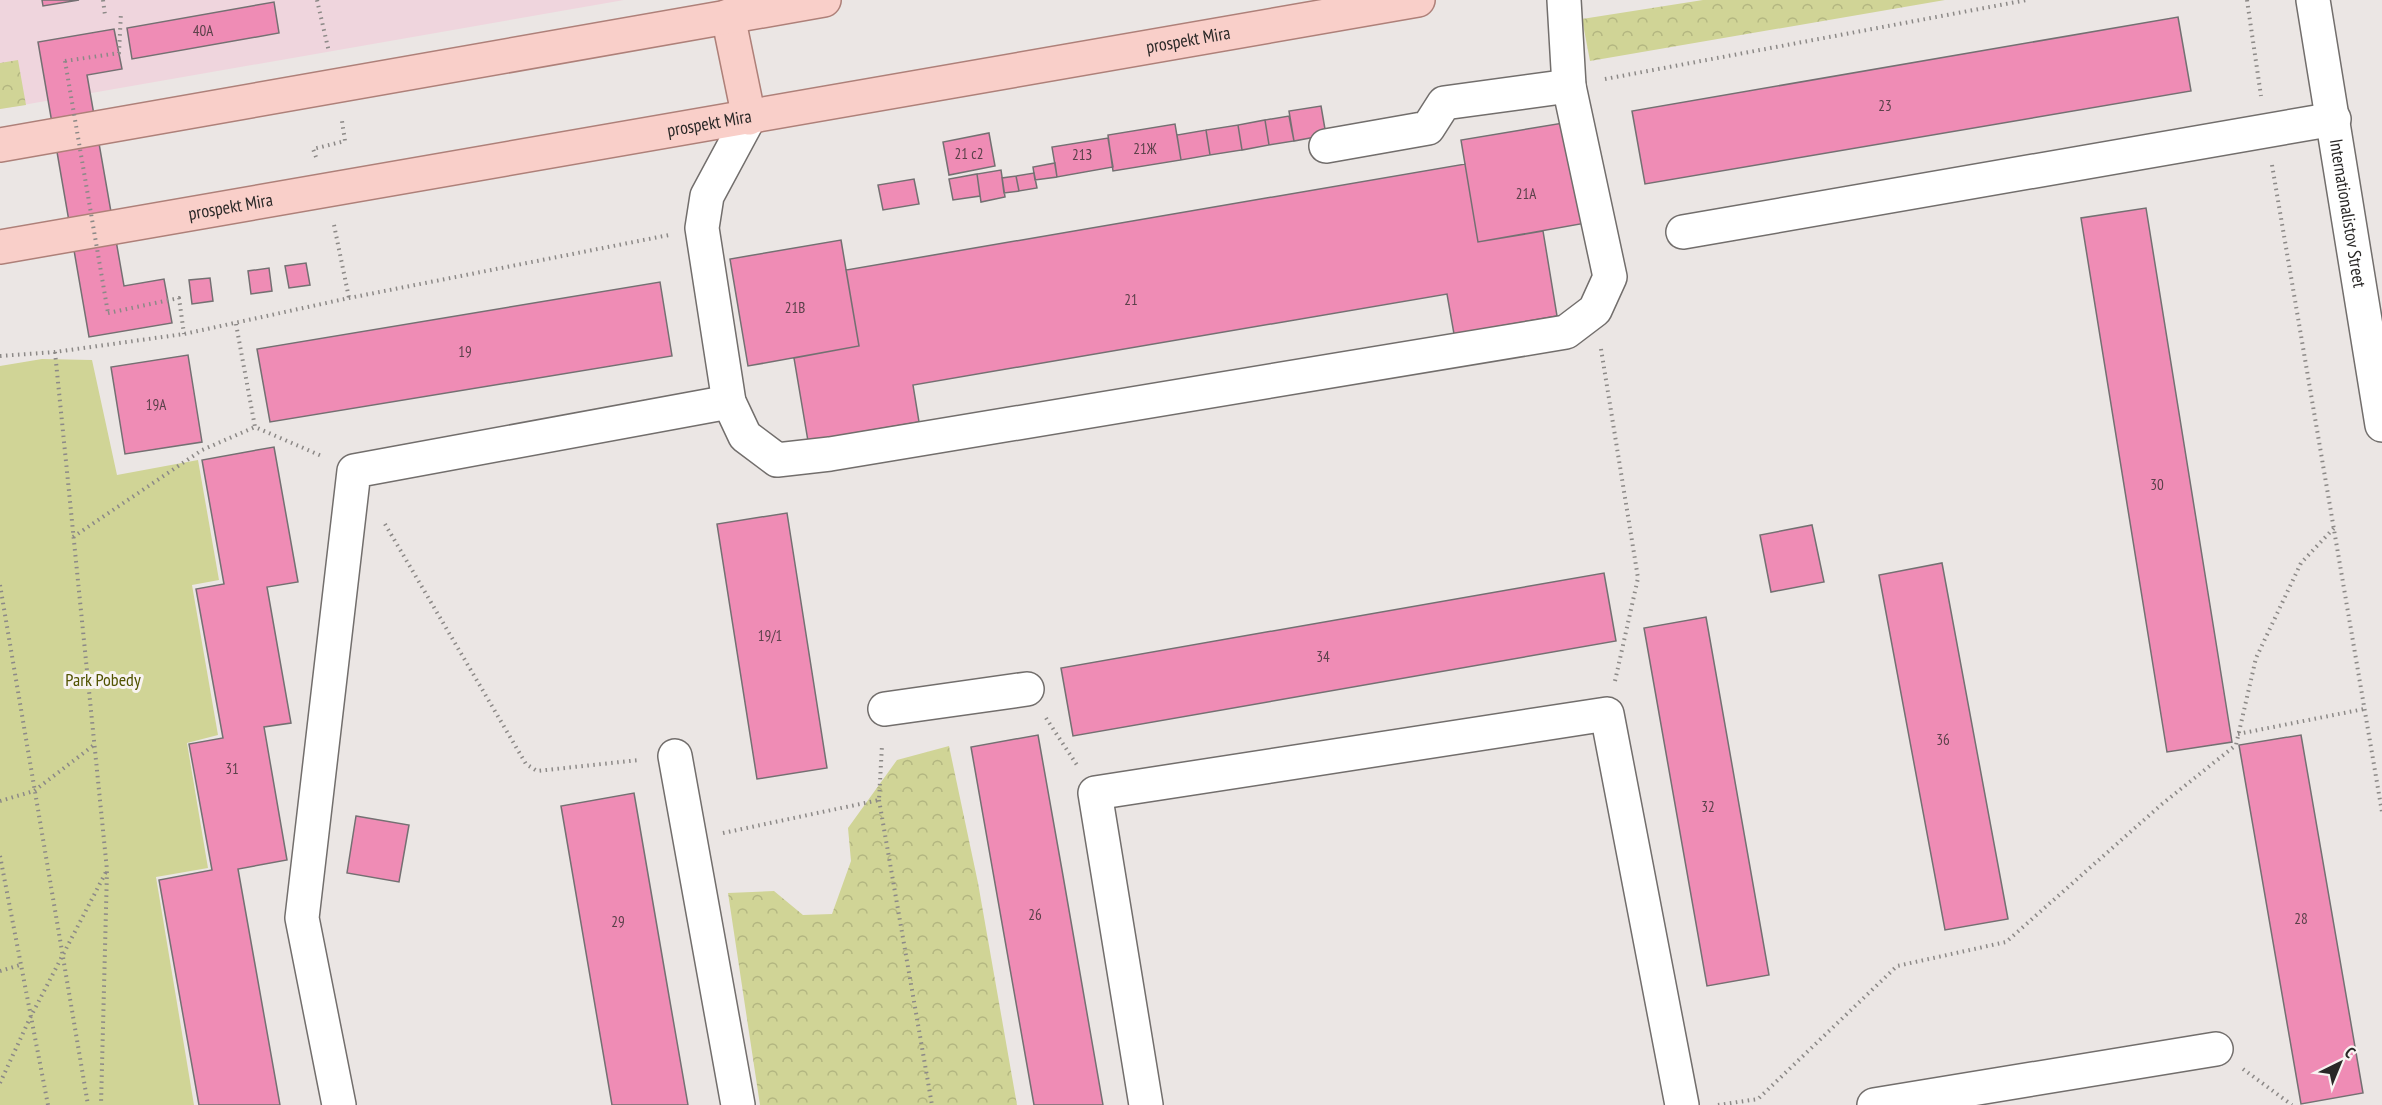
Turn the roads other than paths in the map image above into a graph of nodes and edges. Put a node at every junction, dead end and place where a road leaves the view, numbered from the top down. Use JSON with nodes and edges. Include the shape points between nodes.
{"nodes":[{"id":1,"x":824,"y":0,"type":"edge"},
{"id":2,"x":1418,"y":0,"type":"edge"},
{"id":3,"x":1564,"y":0,"type":"edge"},
{"id":4,"x":2313,"y":0,"type":"edge"},
{"id":5,"x":728,"y":16,"type":"junction"},
{"id":6,"x":1569,"y":86,"type":"junction"},
{"id":7,"x":749,"y":118,"type":"junction"},
{"id":8,"x":2334,"y":119,"type":"junction"},
{"id":9,"x":0,"y":145,"type":"edge"},
{"id":10,"x":1326,"y":146,"type":"dead end"},
{"id":11,"x":1683,"y":232,"type":"dead end"},
{"id":12,"x":0,"y":247,"type":"edge"},
{"id":13,"x":2374,"y":326,"type":"edge"},
{"id":14,"x":729,"y":402,"type":"junction"},
{"id":15,"x":2382,"y":425,"type":"edge"},
{"id":16,"x":1027,"y":689,"type":"road end"},
{"id":17,"x":885,"y":709,"type":"road end"},
{"id":18,"x":675,"y":756,"type":"road end"},
{"id":19,"x":2216,"y":1049,"type":"road end"},
{"id":20,"x":339,"y":1105,"type":"edge"},
{"id":21,"x":738,"y":1105,"type":"edge"},
{"id":22,"x":1146,"y":1105,"type":"edge"},
{"id":23,"x":1682,"y":1105,"type":"edge"},
{"id":24,"x":1874,"y":1105,"type":"edge"}],
"edges":[{"from":1,"to":5,"type":"main road"},
{"from":2,"to":7,"type":"main road","name":"prospekt Mira"},
{"from":3,"to":6,"type":"street"},
{"from":4,"to":8,"type":"street","name":"Internationalistov Street"},
{"from":5,"to":7,"type":"main road"},
{"from":5,"to":9,"type":"main road"},
{"from":6,"to":10,"type":"street","via":[[1444,102],[1428,128]]},
{"from":6,"to":14,"type":"street","via":[[1610,277],[1595,310],[1566,332],[777,460],[745,436]]},
{"from":7,"to":12,"type":"main road","name":"prospekt Mira"},
{"from":7,"to":14,"type":"street","via":[[707,196],[702,228]]},
{"from":8,"to":11,"type":"street"},
{"from":8,"to":13,"type":"street","name":"Internationalistov Street"},
{"from":13,"to":15,"type":"street","name":"Internationalistov Street"},
{"from":14,"to":20,"type":"street","via":[[354,471],[302,918]]},
{"from":16,"to":17,"type":"street"},
{"from":18,"to":21,"type":"street"},
{"from":19,"to":24,"type":"street"},
{"from":22,"to":23,"type":"street","via":[[1095,793],[1607,714]]}]}
